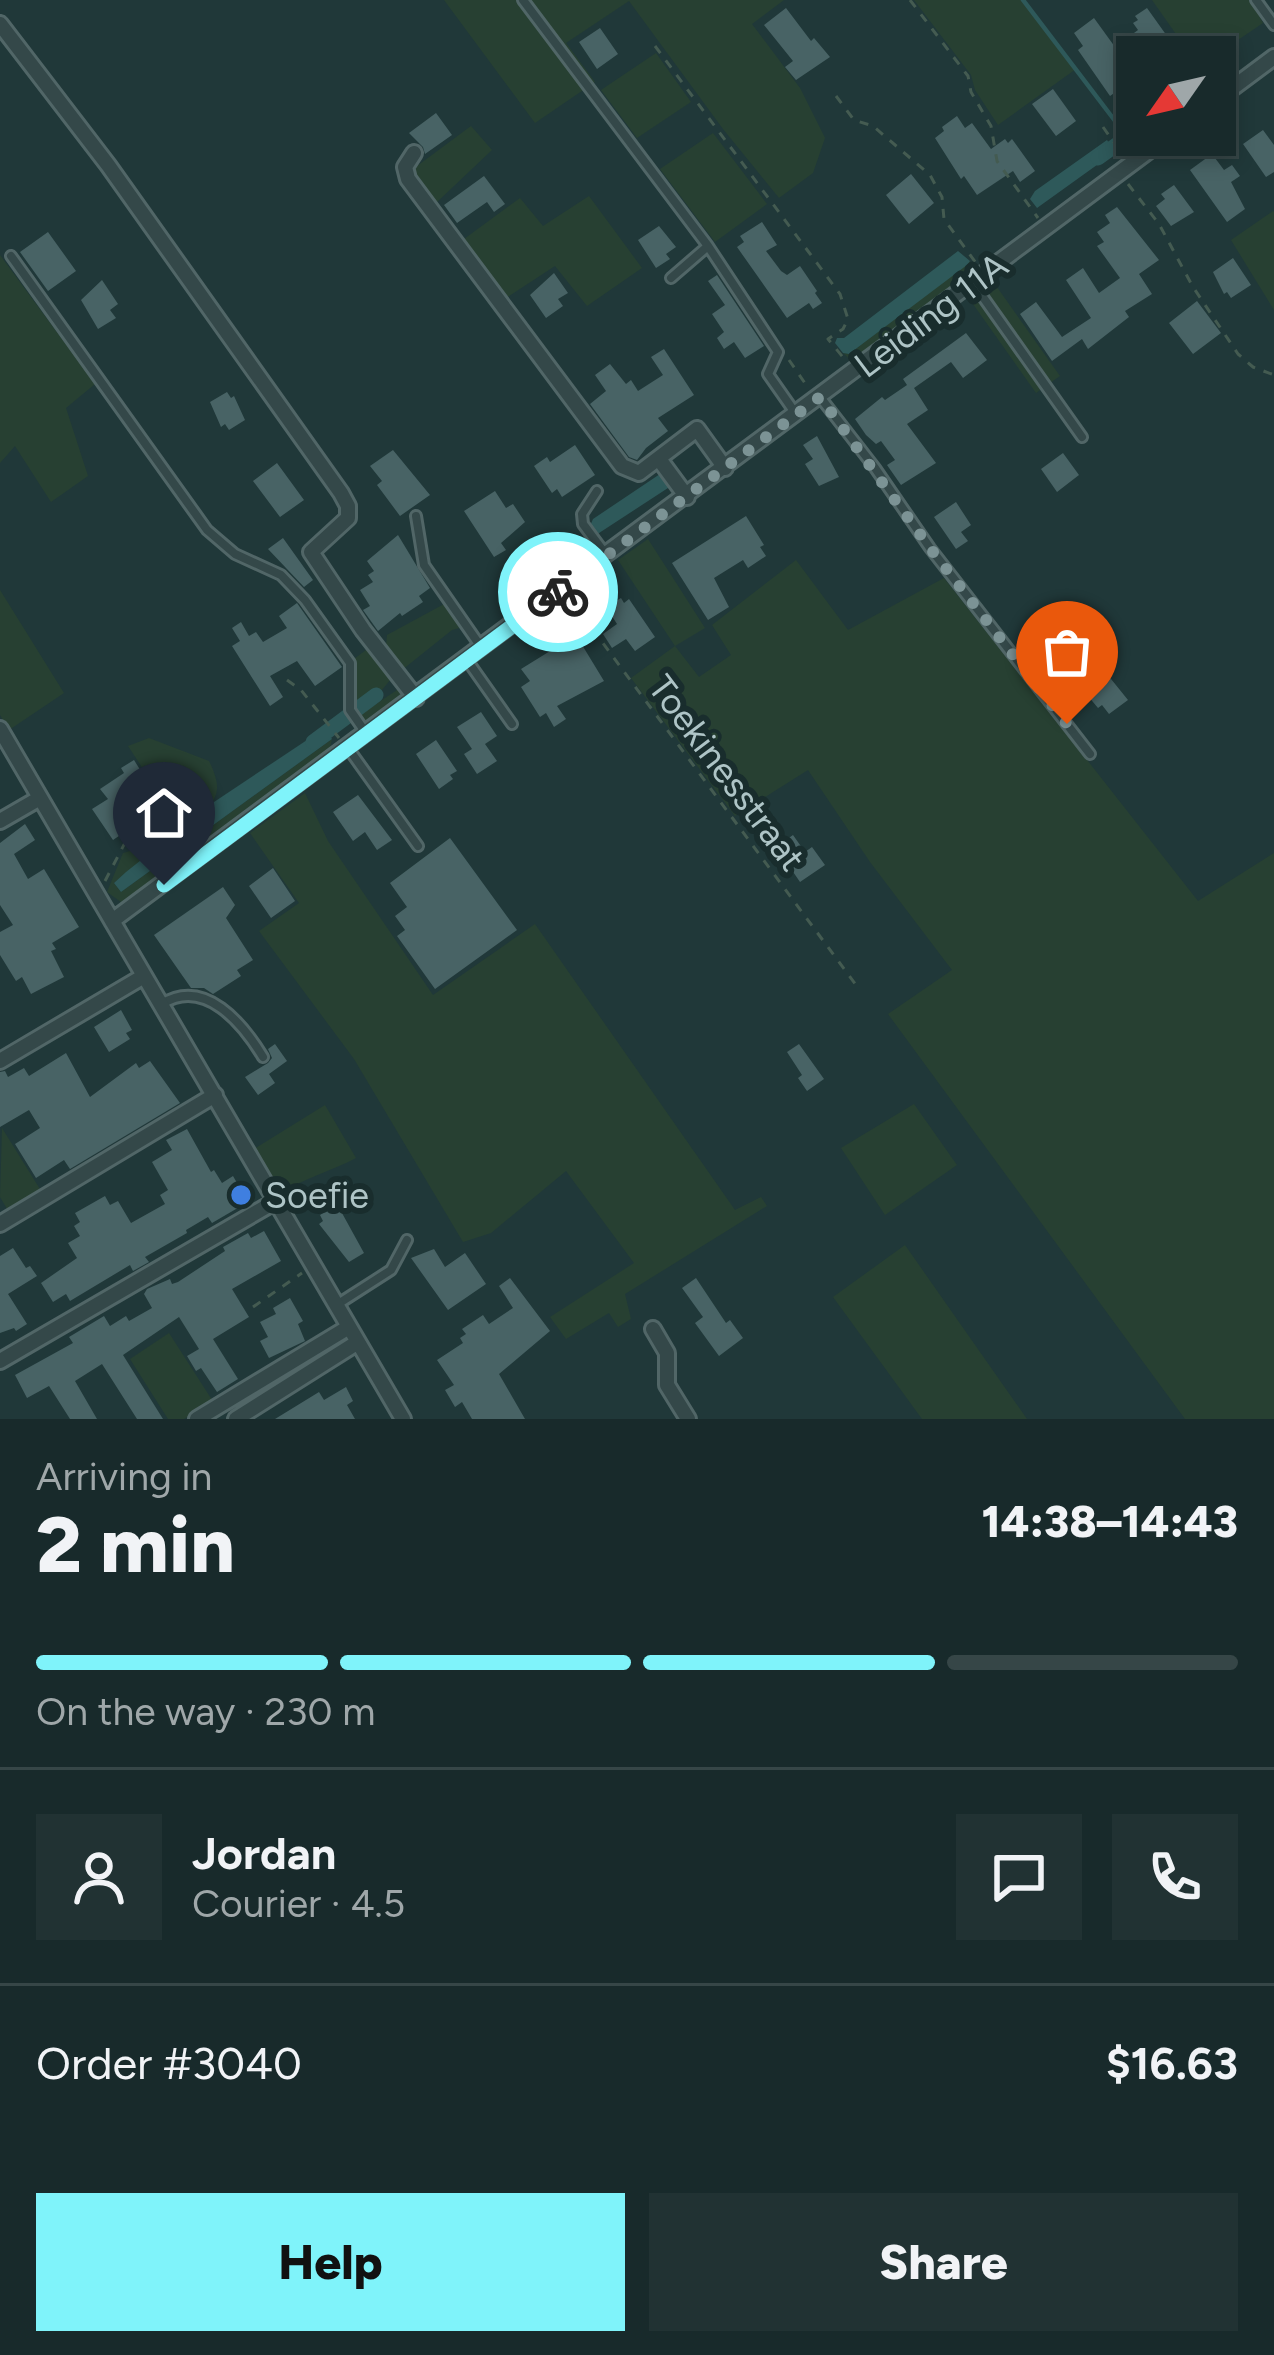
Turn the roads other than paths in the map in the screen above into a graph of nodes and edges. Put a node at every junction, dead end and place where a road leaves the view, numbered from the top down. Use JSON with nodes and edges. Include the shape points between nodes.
{"nodes":[{"id":1,"x":523,"y":0,"type":"edge"},
{"id":2,"x":1259,"y":4,"type":"edge"},
{"id":3,"x":0,"y":23,"type":"edge"},
{"id":4,"x":1274,"y":25,"type":"edge"},
{"id":5,"x":1274,"y":57,"type":"edge"},
{"id":6,"x":1236,"y":85,"type":"edge"},
{"id":7,"x":414,"y":153,"type":"dead end"},
{"id":8,"x":1142,"y":156,"type":"edge"},
{"id":9,"x":708,"y":246,"type":"junction"},
{"id":10,"x":11,"y":256,"type":"dead end"},
{"id":11,"x":671,"y":278,"type":"dead end"},
{"id":12,"x":978,"y":279,"type":"junction"},
{"id":13,"x":819,"y":399,"type":"junction"},
{"id":14,"x":794,"y":411,"type":"junction"},
{"id":15,"x":1082,"y":437,"type":"dead end"},
{"id":16,"x":663,"y":464,"type":"junction"},
{"id":17,"x":722,"y":464,"type":"junction"},
{"id":18,"x":597,"y":491,"type":"dead end"},
{"id":19,"x":685,"y":493,"type":"junction"},
{"id":20,"x":416,"y":516,"type":"dead end"},
{"id":21,"x":606,"y":556,"type":"junction"},
{"id":22,"x":482,"y":649,"type":"junction"},
{"id":23,"x":466,"y":661,"type":"junction"},
{"id":24,"x":414,"y":696,"type":"junction"},
{"id":25,"x":512,"y":724,"type":"dead end"},
{"id":26,"x":0,"y":729,"type":"edge"},
{"id":27,"x":367,"y":735,"type":"junction"},
{"id":28,"x":348,"y":748,"type":"junction"},
{"id":29,"x":1090,"y":754,"type":"dead end"},
{"id":30,"x":40,"y":798,"type":"junction"},
{"id":31,"x":0,"y":821,"type":"edge"},
{"id":32,"x":418,"y":846,"type":"dead end"},
{"id":33,"x":112,"y":920,"type":"junction"},
{"id":34,"x":144,"y":976,"type":"junction"},
{"id":35,"x":161,"y":1005,"type":"junction"},
{"id":36,"x":263,"y":1057,"type":"dead end"},
{"id":37,"x":0,"y":1061,"type":"edge"},
{"id":38,"x":215,"y":1095,"type":"junction"},
{"id":39,"x":277,"y":1201,"type":"junction"},
{"id":40,"x":0,"y":1224,"type":"edge"},
{"id":41,"x":407,"y":1240,"type":"dead end"},
{"id":42,"x":337,"y":1305,"type":"junction"},
{"id":43,"x":350,"y":1327,"type":"junction"},
{"id":44,"x":652,"y":1329,"type":"dead end"},
{"id":45,"x":358,"y":1342,"type":"junction"},
{"id":46,"x":0,"y":1361,"type":"edge"},
{"id":47,"x":197,"y":1419,"type":"edge"},
{"id":48,"x":236,"y":1419,"type":"edge"},
{"id":49,"x":403,"y":1419,"type":"edge"},
{"id":50,"x":688,"y":1419,"type":"edge"}],
"edges":[{"from":1,"to":9,"type":"lane"},
{"from":2,"to":4,"type":"lane"},
{"from":3,"to":24,"type":"street","via":[[341,493],[348,518],[311,552]]},
{"from":5,"to":6,"type":"street"},
{"from":7,"to":16,"type":"street","via":[[405,167],[416,190],[622,466],[639,473]]},
{"from":8,"to":12,"type":"street","name":"Leiding 11A"},
{"from":9,"to":11,"type":"lane"},
{"from":9,"to":14,"type":"lane","via":[[778,352],[768,374]]},
{"from":10,"to":27,"type":"lane","via":[[207,530],[281,575],[305,600],[350,663],[350,710]]},
{"from":12,"to":13,"type":"street","name":"Leiding 11A"},
{"from":12,"to":15,"type":"lane"},
{"from":13,"to":14,"type":"street","name":"Leiding 11A"},
{"from":13,"to":29,"type":"lane"},
{"from":14,"to":17,"type":"street","name":"Leiding 11A"},
{"from":16,"to":17,"type":"street","via":[[697,429]]},
{"from":16,"to":19,"type":"street"},
{"from":17,"to":19,"type":"street","name":"Leiding 11A"},
{"from":18,"to":21,"type":"lane","via":[[583,524]]},
{"from":19,"to":21,"type":"street","name":"Leiding 11A"},
{"from":20,"to":22,"type":"lane","via":[[424,565]]},
{"from":21,"to":22,"type":"street","name":"Leiding 11A"},
{"from":22,"to":23,"type":"street","name":"Leiding 11A"},
{"from":23,"to":24,"type":"street","name":"Leiding 11A"},
{"from":23,"to":25,"type":"lane"},
{"from":24,"to":27,"type":"street","name":"Leiding 11A"},
{"from":26,"to":30,"type":"street"},
{"from":27,"to":28,"type":"street","name":"Leiding 11A"},
{"from":28,"to":32,"type":"lane"},
{"from":28,"to":33,"type":"street","name":"Leiding 11A"},
{"from":30,"to":31,"type":"street"},
{"from":30,"to":33,"type":"street"},
{"from":33,"to":34,"type":"street"},
{"from":34,"to":35,"type":"street"},
{"from":34,"to":37,"type":"street"},
{"from":35,"to":36,"type":"lane","via":[[182,995],[213,1004],[246,1030]]},
{"from":35,"to":38,"type":"street"},
{"from":38,"to":39,"type":"street"},
{"from":38,"to":40,"type":"street"},
{"from":39,"to":42,"type":"street"},
{"from":39,"to":46,"type":"street"},
{"from":41,"to":42,"type":"lane","via":[[391,1270]]},
{"from":42,"to":43,"type":"street"},
{"from":43,"to":45,"type":"street"},
{"from":43,"to":47,"type":"street"},
{"from":44,"to":50,"type":"street","via":[[667,1353],[667,1385]]},
{"from":45,"to":48,"type":"street"},
{"from":45,"to":49,"type":"street"}]}
